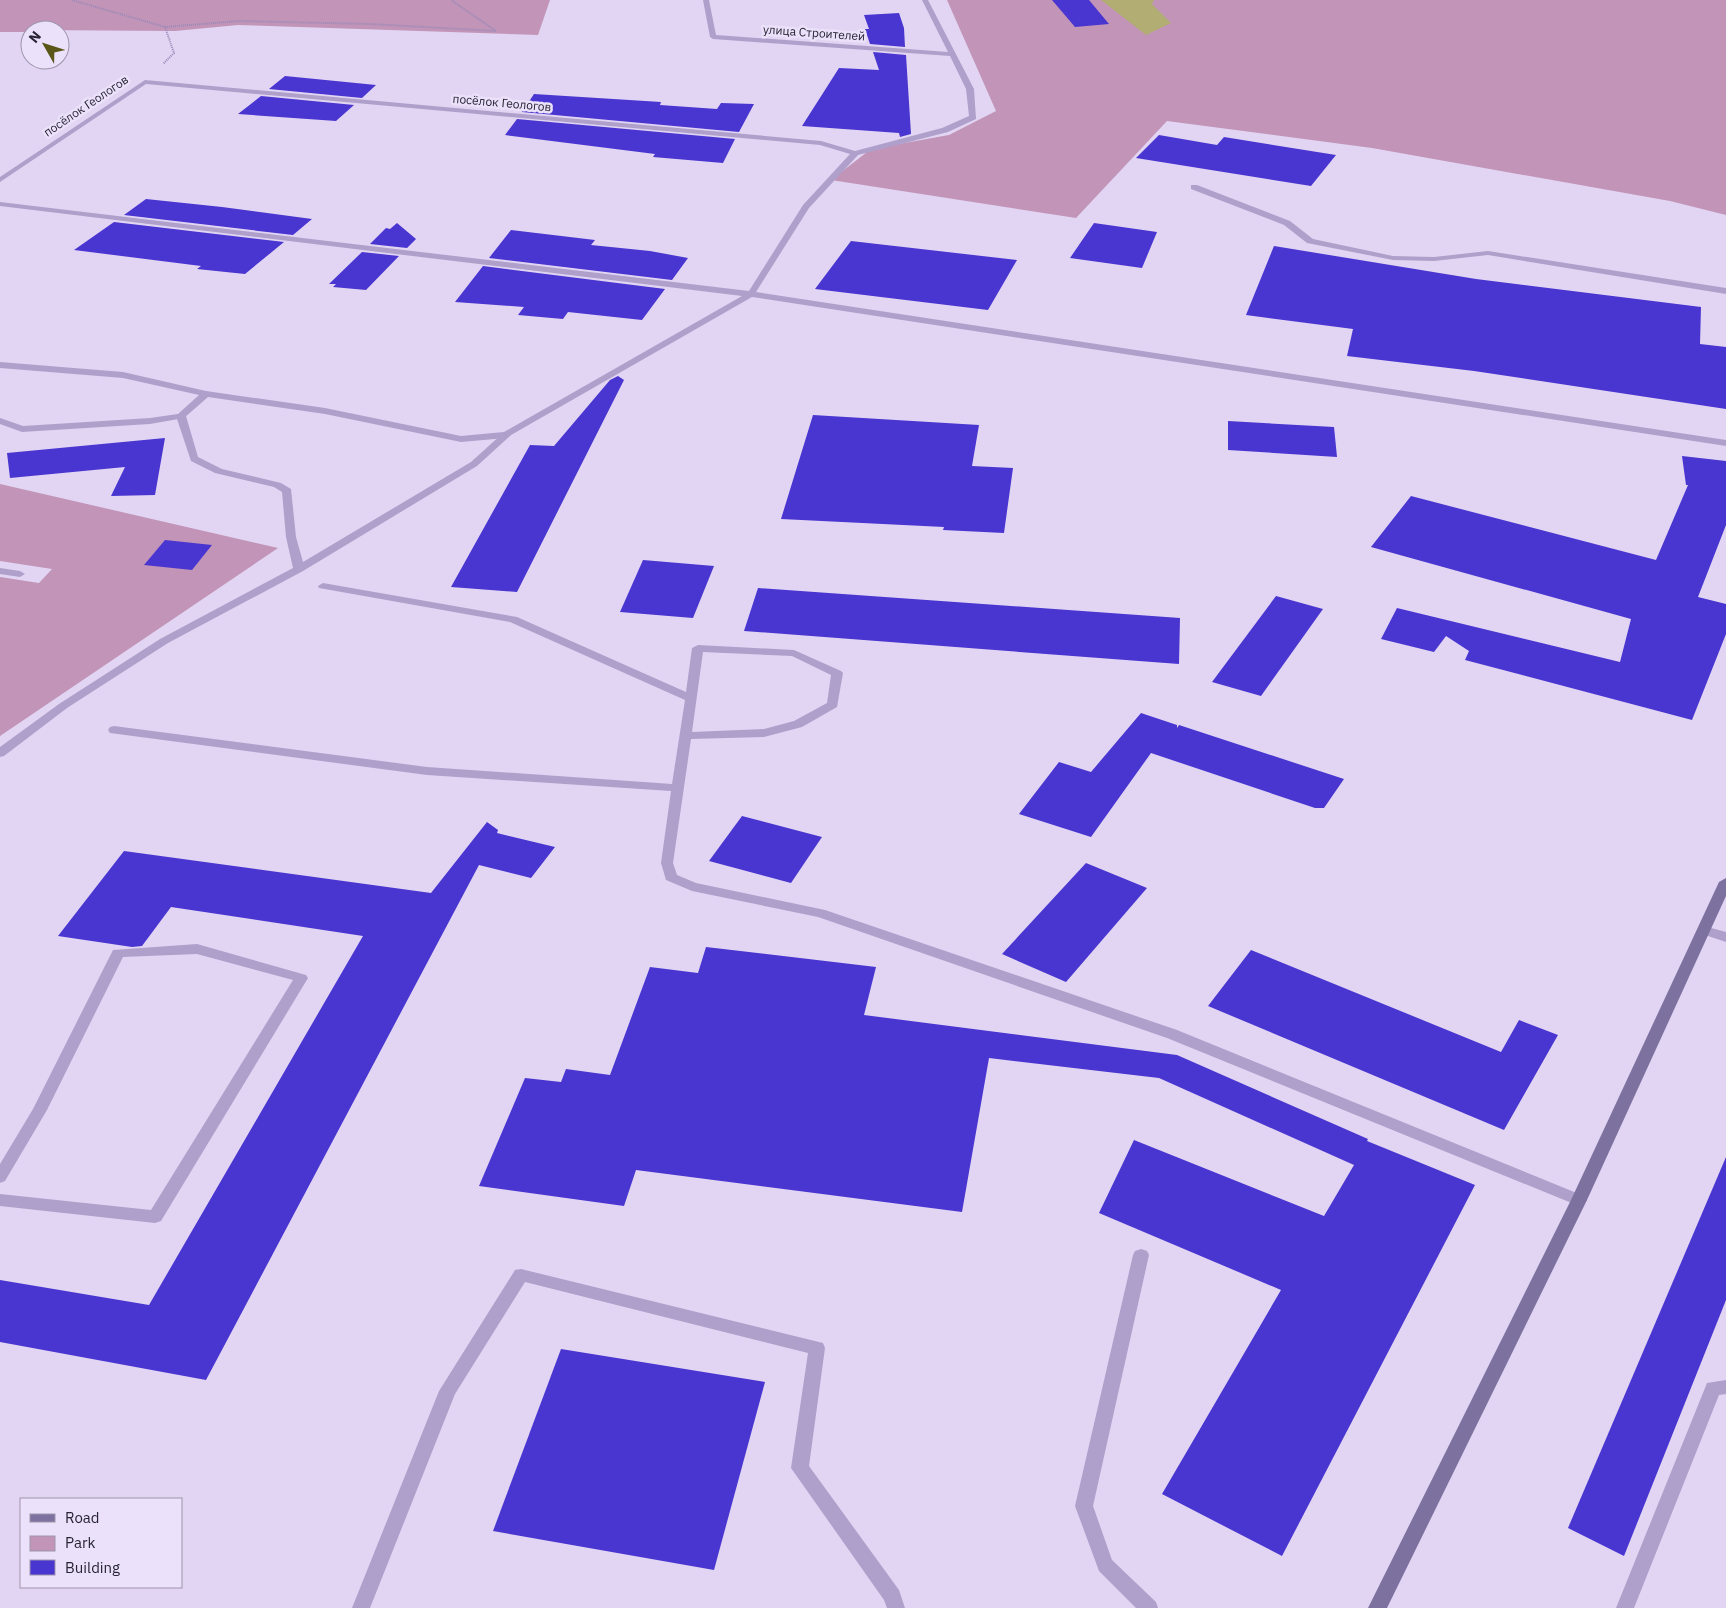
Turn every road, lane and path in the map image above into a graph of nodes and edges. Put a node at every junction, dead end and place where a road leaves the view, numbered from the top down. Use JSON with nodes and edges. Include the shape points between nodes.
{"nodes":[{"id":1,"x":72,"y":0,"type":"edge"},
{"id":2,"x":451,"y":0,"type":"edge"},
{"id":3,"x":706,"y":0,"type":"edge"},
{"id":4,"x":925,"y":0,"type":"edge"},
{"id":5,"x":165,"y":27,"type":"junction"},
{"id":6,"x":952,"y":54,"type":"junction"},
{"id":7,"x":145,"y":82,"type":"junction"},
{"id":8,"x":855,"y":153,"type":"junction"},
{"id":9,"x":0,"y":180,"type":"edge"},
{"id":10,"x":1194,"y":188,"type":"dead end"},
{"id":11,"x":0,"y":204,"type":"edge"},
{"id":12,"x":1726,"y":291,"type":"edge"},
{"id":13,"x":751,"y":294,"type":"junction"},
{"id":14,"x":0,"y":365,"type":"edge"},
{"id":15,"x":206,"y":394,"type":"junction"},
{"id":16,"x":181,"y":416,"type":"junction"},
{"id":17,"x":0,"y":420,"type":"edge"},
{"id":18,"x":506,"y":436,"type":"junction"},
{"id":19,"x":1726,"y":443,"type":"edge"},
{"id":20,"x":299,"y":569,"type":"junction"},
{"id":21,"x":0,"y":571,"type":"edge"},
{"id":22,"x":20,"y":574,"type":"dead end"},
{"id":23,"x":323,"y":586,"type":"dead end"},
{"id":24,"x":691,"y":699,"type":"junction"},
{"id":25,"x":114,"y":730,"type":"dead end"},
{"id":26,"x":686,"y":736,"type":"junction"},
{"id":27,"x":0,"y":753,"type":"edge"},
{"id":28,"x":679,"y":788,"type":"junction"},
{"id":29,"x":1726,"y":882,"type":"edge"},
{"id":30,"x":1704,"y":930,"type":"junction"},
{"id":31,"x":1726,"y":937,"type":"edge"},
{"id":32,"x":0,"y":1178,"type":"edge"},
{"id":33,"x":0,"y":1200,"type":"edge"},
{"id":34,"x":1579,"y":1200,"type":"junction"},
{"id":35,"x":1140,"y":1255,"type":"dead end"},
{"id":36,"x":1726,"y":1387,"type":"edge"},
{"id":37,"x":361,"y":1608,"type":"edge"},
{"id":38,"x":896,"y":1608,"type":"edge"},
{"id":39,"x":1149,"y":1608,"type":"edge"},
{"id":40,"x":1377,"y":1608,"type":"edge"},
{"id":41,"x":1625,"y":1608,"type":"edge"}],
"edges":[{"from":1,"to":5,"type":"path"},
{"from":2,"to":5,"type":"path","via":[[496,31],[239,21]]},
{"from":3,"to":6,"type":"street","name":"улица Строителей","via":[[713,37]]},
{"from":4,"to":6,"type":"street"},
{"from":5,"to":7,"type":"path","via":[[174,53]]},
{"from":6,"to":8,"type":"street","via":[[970,90],[973,118],[945,130]]},
{"from":7,"to":8,"type":"street","name":"посёлок Геологов","via":[[821,144]]},
{"from":7,"to":9,"type":"street","name":"посёлок Геологов"},
{"from":8,"to":13,"type":"street","via":[[806,208]]},
{"from":10,"to":12,"type":"street","via":[[1287,223],[1310,241],[1393,258],[1434,259],[1488,253]]},
{"from":11,"to":13,"type":"street"},
{"from":13,"to":18,"type":"street"},
{"from":13,"to":19,"type":"street"},
{"from":14,"to":15,"type":"street","via":[[123,375]]},
{"from":15,"to":16,"type":"street"},
{"from":15,"to":18,"type":"street","via":[[325,411],[461,439]]},
{"from":16,"to":17,"type":"street","via":[[22,430]]},
{"from":16,"to":20,"type":"street","via":[[194,459],[219,471],[277,485],[287,491]]},
{"from":18,"to":20,"type":"street","via":[[474,464]]},
{"from":20,"to":27,"type":"street","via":[[164,641],[63,706]]},
{"from":21,"to":22,"type":"street"},
{"from":23,"to":24,"type":"street","via":[[513,619]]},
{"from":24,"to":26,"type":"street"},
{"from":24,"to":26,"type":"street","via":[[698,648],[794,653],[837,673],[833,705],[798,724],[764,733]]},
{"from":25,"to":28,"type":"street","via":[[428,772]]},
{"from":26,"to":28,"type":"street"},
{"from":28,"to":34,"type":"street","via":[[667,863],[672,877],[692,887],[820,913],[1172,1034]]},
{"from":29,"to":30,"type":"street"},
{"from":30,"to":31,"type":"street"},
{"from":30,"to":34,"type":"street"},
{"from":32,"to":33,"type":"street","via":[[40,1110],[118,953],[197,949],[301,978],[155,1217]]},
{"from":34,"to":40,"type":"street"},
{"from":35,"to":39,"type":"street","via":[[1084,1506],[1105,1566]]},
{"from":36,"to":41,"type":"street","via":[[1713,1388]]},
{"from":37,"to":38,"type":"street","via":[[448,1391],[521,1276],[817,1348],[800,1468],[892,1596]]}]}
